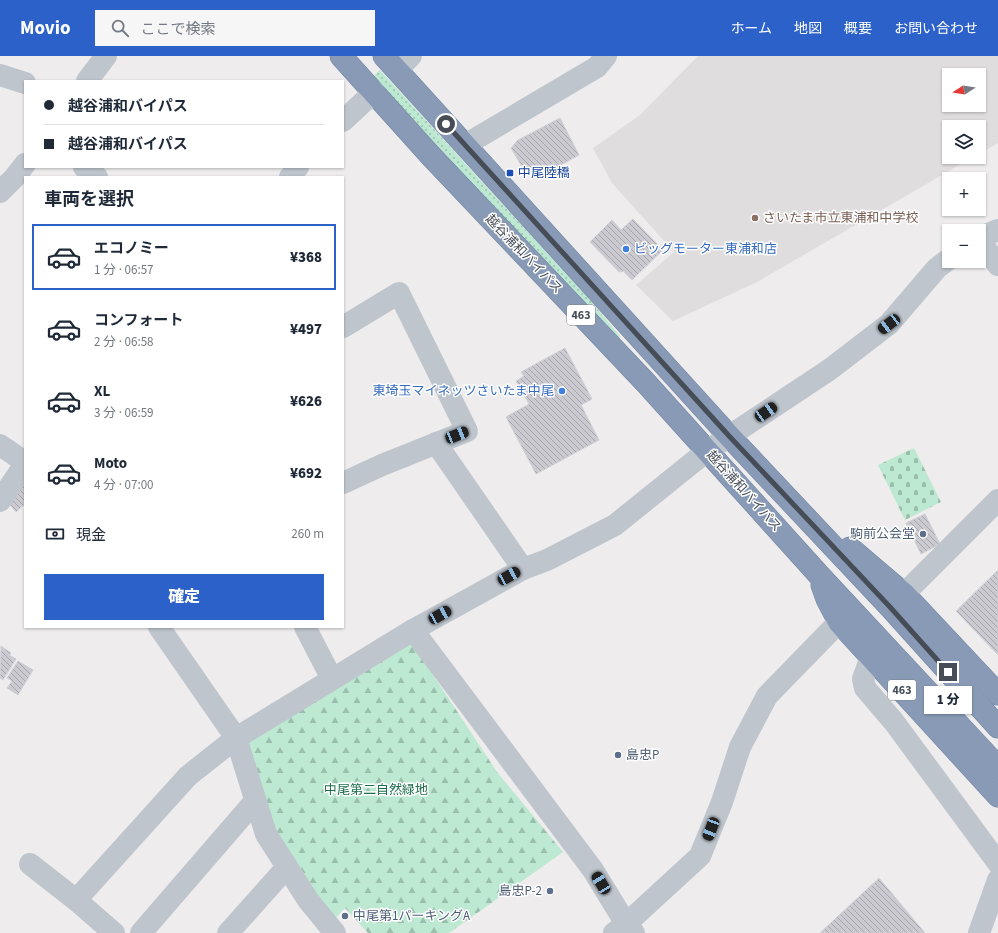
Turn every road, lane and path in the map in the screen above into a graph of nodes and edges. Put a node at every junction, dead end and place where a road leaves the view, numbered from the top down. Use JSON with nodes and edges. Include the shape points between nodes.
{"nodes":[{"id":1,"x":106,"y":56,"type":"edge"},
{"id":2,"x":341,"y":56,"type":"edge"},
{"id":3,"x":602,"y":58,"type":"edge"},
{"id":4,"x":397,"y":61,"type":"edge"},
{"id":5,"x":0,"y":76,"type":"edge"},
{"id":6,"x":88,"y":80,"type":"edge"},
{"id":7,"x":24,"y":83,"type":"edge"},
{"id":8,"x":374,"y":92,"type":"junction"},
{"id":9,"x":344,"y":120,"type":"edge"},
{"id":10,"x":465,"y":145,"type":"junction"},
{"id":11,"x":24,"y":165,"type":"edge"},
{"id":12,"x":85,"y":168,"type":"edge"},
{"id":13,"x":297,"y":168,"type":"edge"},
{"id":14,"x":96,"y":176,"type":"edge"},
{"id":15,"x":291,"y":176,"type":"edge"},
{"id":16,"x":0,"y":192,"type":"edge"},
{"id":17,"x":998,"y":230,"type":"edge"},
{"id":18,"x":986,"y":236,"type":"edge"},
{"id":19,"x":986,"y":249,"type":"edge"},
{"id":20,"x":942,"y":264,"type":"edge"},
{"id":21,"x":998,"y":265,"type":"edge"},
{"id":22,"x":344,"y":326,"type":"edge"},
{"id":23,"x":730,"y":437,"type":"junction"},
{"id":24,"x":436,"y":443,"type":"junction"},
{"id":25,"x":0,"y":445,"type":"edge"},
{"id":26,"x":707,"y":451,"type":"junction"},
{"id":27,"x":24,"y":462,"type":"edge"},
{"id":28,"x":24,"y":465,"type":"edge"},
{"id":29,"x":344,"y":483,"type":"edge"},
{"id":30,"x":998,"y":500,"type":"edge"},
{"id":31,"x":0,"y":501,"type":"edge"},
{"id":32,"x":523,"y":569,"type":"junction"},
{"id":33,"x":819,"y":575,"type":"junction"},
{"id":34,"x":897,"y":601,"type":"junction"},
{"id":35,"x":839,"y":622,"type":"junction"},
{"id":36,"x":160,"y":628,"type":"edge"},
{"id":37,"x":306,"y":628,"type":"edge"},
{"id":38,"x":413,"y":630,"type":"junction"},
{"id":39,"x":871,"y":657,"type":"junction"},
{"id":40,"x":332,"y":679,"type":"junction"},
{"id":41,"x":998,"y":694,"type":"edge"},
{"id":42,"x":998,"y":727,"type":"edge"},
{"id":43,"x":236,"y":738,"type":"junction"},
{"id":44,"x":998,"y":767,"type":"edge"},
{"id":45,"x":998,"y":796,"type":"edge"},
{"id":46,"x":255,"y":801,"type":"junction"},
{"id":47,"x":998,"y":863,"type":"edge"},
{"id":48,"x":30,"y":864,"type":"dead end"},
{"id":49,"x":287,"y":867,"type":"junction"},
{"id":50,"x":998,"y":880,"type":"edge"},
{"id":51,"x":76,"y":900,"type":"junction"},
{"id":52,"x":625,"y":930,"type":"edge"},
{"id":53,"x":114,"y":933,"type":"edge"},
{"id":54,"x":141,"y":933,"type":"edge"},
{"id":55,"x":228,"y":933,"type":"edge"},
{"id":56,"x":335,"y":933,"type":"edge"},
{"id":57,"x":979,"y":933,"type":"edge"}],
"edges":[{"from":1,"to":6,"type":"street"},
{"from":2,"to":8,"type":"highway","name":"越谷浦和バイパス","number":"463"},
{"from":3,"to":10,"type":"street","via":[[597,67]]},
{"from":4,"to":10,"type":"highway","name":"越谷浦和バイパス","number":"463"},
{"from":5,"to":7,"type":"street"},
{"from":8,"to":9,"type":"street"},
{"from":8,"to":26,"type":"highway","name":"越谷浦和バイパス","number":"463"},
{"from":10,"to":23,"type":"highway","name":"越谷浦和バイパス","number":"463"},
{"from":11,"to":16,"type":"street"},
{"from":12,"to":14,"type":"street"},
{"from":13,"to":15,"type":"street"},
{"from":17,"to":18,"type":"street"},
{"from":19,"to":21,"type":"street"},
{"from":20,"to":23,"type":"street","via":[[889,324],[828,370]]},
{"from":22,"to":24,"type":"street","via":[[399,293],[467,431]]},
{"from":23,"to":26,"type":"street"},
{"from":23,"to":34,"type":"highway","name":"越谷浦和バイパス","number":"463","via":[[797,509],[841,540]]},
{"from":24,"to":29,"type":"street"},
{"from":24,"to":32,"type":"street"},
{"from":25,"to":27,"type":"street"},
{"from":26,"to":32,"type":"street","via":[[615,525],[547,560]]},
{"from":26,"to":33,"type":"highway","name":"越谷浦和バイパス","number":"463"},
{"from":28,"to":31,"type":"street"},
{"from":30,"to":34,"type":"street"},
{"from":32,"to":38,"type":"street"},
{"from":33,"to":35,"type":"highway","name":"越谷浦和バイパス","number":"463","via":[[826,600]]},
{"from":33,"to":44,"type":"highway","name":"越谷浦和バイパス","number":"463"},
{"from":34,"to":41,"type":"highway","name":"越谷浦和バイパス","number":"463"},
{"from":34,"to":42,"type":"highway","name":"越谷浦和バイパス","number":"463"},
{"from":35,"to":39,"type":"highway","name":"越谷浦和バイパス","number":"463"},
{"from":35,"to":52,"type":"street","via":[[767,696],[740,747],[722,802],[700,856]]},
{"from":36,"to":43,"type":"street"},
{"from":37,"to":40,"type":"street"},
{"from":38,"to":40,"type":"street"},
{"from":38,"to":52,"type":"street","via":[[593,870]]},
{"from":39,"to":45,"type":"highway","name":"越谷浦和バイパス","number":"463"},
{"from":39,"to":47,"type":"street","via":[[863,679],[865,688],[894,722]]},
{"from":40,"to":43,"type":"street"},
{"from":43,"to":46,"type":"street"},
{"from":43,"to":51,"type":"street","via":[[188,776]]},
{"from":46,"to":49,"type":"street","via":[[266,834]]},
{"from":46,"to":54,"type":"street"},
{"from":48,"to":51,"type":"street"},
{"from":49,"to":55,"type":"street"},
{"from":49,"to":56,"type":"street","via":[[308,900]]},
{"from":50,"to":57,"type":"street"},
{"from":51,"to":53,"type":"street"}]}
